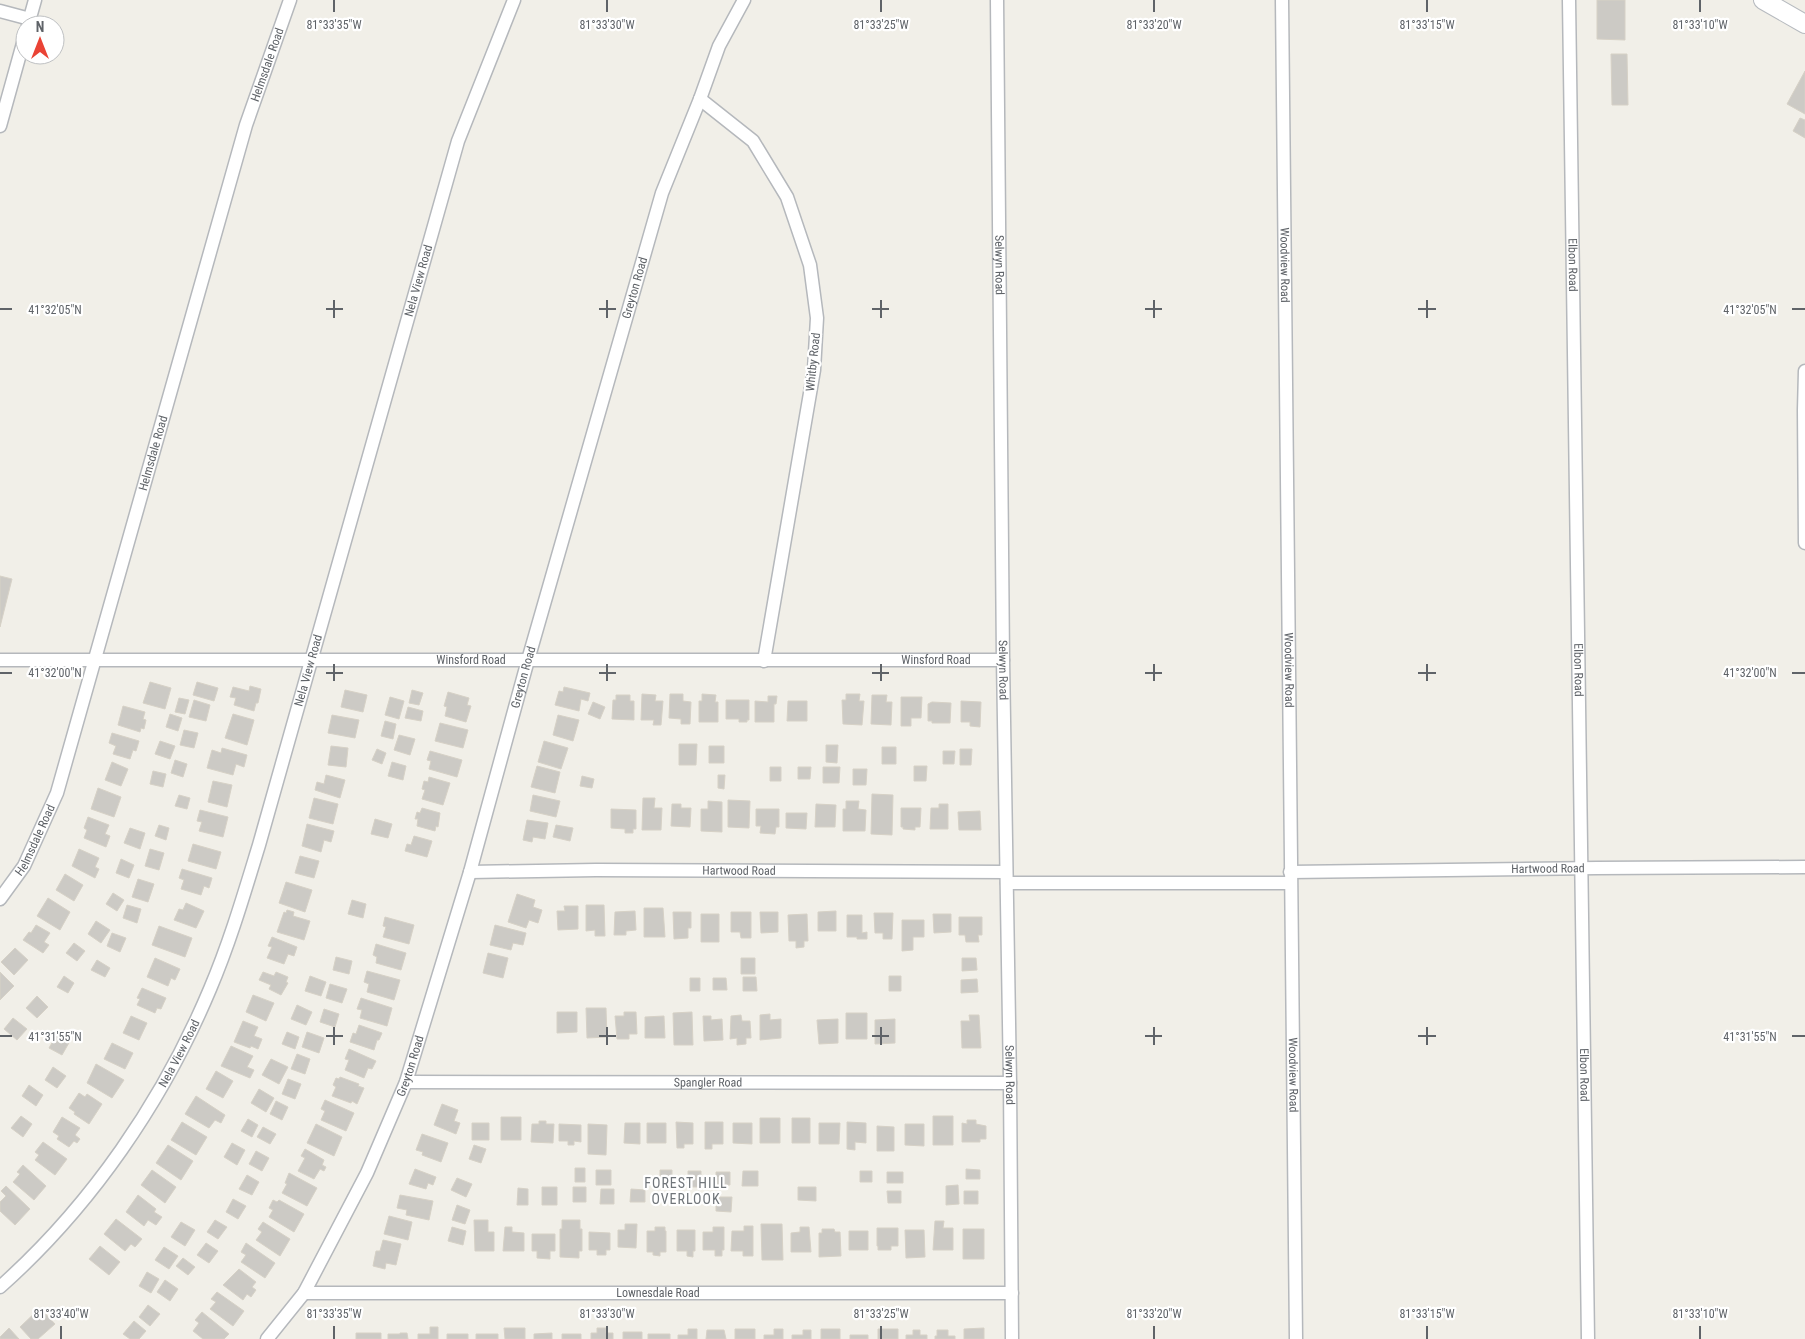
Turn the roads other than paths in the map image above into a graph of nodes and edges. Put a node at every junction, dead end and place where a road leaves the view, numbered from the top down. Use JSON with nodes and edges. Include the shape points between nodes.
{"nodes":[{"id":1,"x":35,"y":0,"type":"edge"},
{"id":2,"x":290,"y":0,"type":"edge"},
{"id":3,"x":514,"y":0,"type":"edge"},
{"id":4,"x":744,"y":0,"type":"edge"},
{"id":5,"x":997,"y":0,"type":"edge"},
{"id":6,"x":1282,"y":0,"type":"edge"},
{"id":7,"x":1569,"y":0,"type":"edge"},
{"id":8,"x":1762,"y":0,"type":"edge"},
{"id":9,"x":0,"y":11,"type":"edge"},
{"id":10,"x":31,"y":15,"type":"edge"},
{"id":11,"x":15,"y":17,"type":"edge"},
{"id":12,"x":1805,"y":24,"type":"edge"},
{"id":13,"x":17,"y":65,"type":"edge"},
{"id":14,"x":700,"y":99,"type":"junction"},
{"id":15,"x":0,"y":126,"type":"edge"},
{"id":16,"x":1805,"y":371,"type":"edge"},
{"id":17,"x":1805,"y":543,"type":"edge"},
{"id":18,"x":0,"y":660,"type":"edge"},
{"id":19,"x":528,"y":660,"type":"junction"},
{"id":20,"x":1003,"y":660,"type":"junction"},
{"id":21,"x":95,"y":661,"type":"junction"},
{"id":22,"x":312,"y":661,"type":"junction"},
{"id":23,"x":764,"y":661,"type":"junction"},
{"id":24,"x":1805,"y":867,"type":"edge"},
{"id":25,"x":1582,"y":868,"type":"junction"},
{"id":26,"x":470,"y":872,"type":"junction"},
{"id":27,"x":1007,"y":877,"type":"junction"},
{"id":28,"x":1290,"y":878,"type":"junction"},
{"id":29,"x":0,"y":899,"type":"edge"},
{"id":30,"x":406,"y":1082,"type":"junction"},
{"id":31,"x":1010,"y":1083,"type":"junction"},
{"id":32,"x":0,"y":1287,"type":"edge"},
{"id":33,"x":304,"y":1293,"type":"junction"},
{"id":34,"x":1012,"y":1293,"type":"junction"},
{"id":35,"x":267,"y":1339,"type":"edge"},
{"id":36,"x":1012,"y":1339,"type":"edge"},
{"id":37,"x":1296,"y":1339,"type":"edge"},
{"id":38,"x":1588,"y":1339,"type":"edge"}],
"edges":[{"from":1,"to":10,"type":"street"},
{"from":2,"to":21,"type":"street","name":"Helmsdale Road","via":[[246,126]]},
{"from":3,"to":22,"type":"street","name":"Nela View Road","via":[[458,141]]},
{"from":4,"to":14,"type":"street","name":"Greyton Road","via":[[719,46]]},
{"from":5,"to":20,"type":"street","name":"Selwyn Road"},
{"from":6,"to":28,"type":"street","name":"Woodview Road"},
{"from":7,"to":25,"type":"street","name":"Elbon Road"},
{"from":8,"to":12,"type":"main road"},
{"from":9,"to":11,"type":"street"},
{"from":13,"to":15,"type":"street"},
{"from":14,"to":19,"type":"street","name":"Greyton Road","via":[[662,193]]},
{"from":14,"to":23,"type":"street","name":"Whitby Road","via":[[753,141],[787,197],[810,265],[817,318],[814,370]]},
{"from":16,"to":17,"type":"street"},
{"from":18,"to":21,"type":"street","name":"Winsford Road"},
{"from":19,"to":22,"type":"street","name":"Winsford Road"},
{"from":19,"to":23,"type":"street","name":"Winsford Road"},
{"from":19,"to":26,"type":"street","name":"Greyton Road"},
{"from":20,"to":23,"type":"street","name":"Winsford Road"},
{"from":20,"to":27,"type":"street","name":"Selwyn Road"},
{"from":21,"to":22,"type":"street","name":"Winsford Road"},
{"from":21,"to":29,"type":"street","name":"Helmsdale Road","via":[[57,793],[24,866]]},
{"from":22,"to":32,"type":"street","name":"Nela View Road","via":[[233,930],[189,1036],[143,1116],[91,1190]]},
{"from":24,"to":25,"type":"street","name":"Hartwood Road"},
{"from":25,"to":28,"type":"street","name":"Hartwood Road"},
{"from":25,"to":38,"type":"street","name":"Elbon Road"},
{"from":26,"to":27,"type":"street","name":"Hartwood Road","via":[[586,870]]},
{"from":26,"to":30,"type":"street","name":"Greyton Road"},
{"from":27,"to":28,"type":"street","name":"Hartwood Road"},
{"from":27,"to":31,"type":"street","name":"Selwyn Road"},
{"from":28,"to":37,"type":"street","name":"Woodview Road"},
{"from":30,"to":31,"type":"street","name":"Spangler Road"},
{"from":30,"to":33,"type":"street","name":"Greyton Road","via":[[367,1173]]},
{"from":31,"to":34,"type":"street","name":"Selwyn Road"},
{"from":33,"to":34,"type":"street","name":"Lownesdale Road"},
{"from":33,"to":35,"type":"street","name":"Greyton Road"},
{"from":34,"to":36,"type":"street","name":"Selwyn Road"}]}
